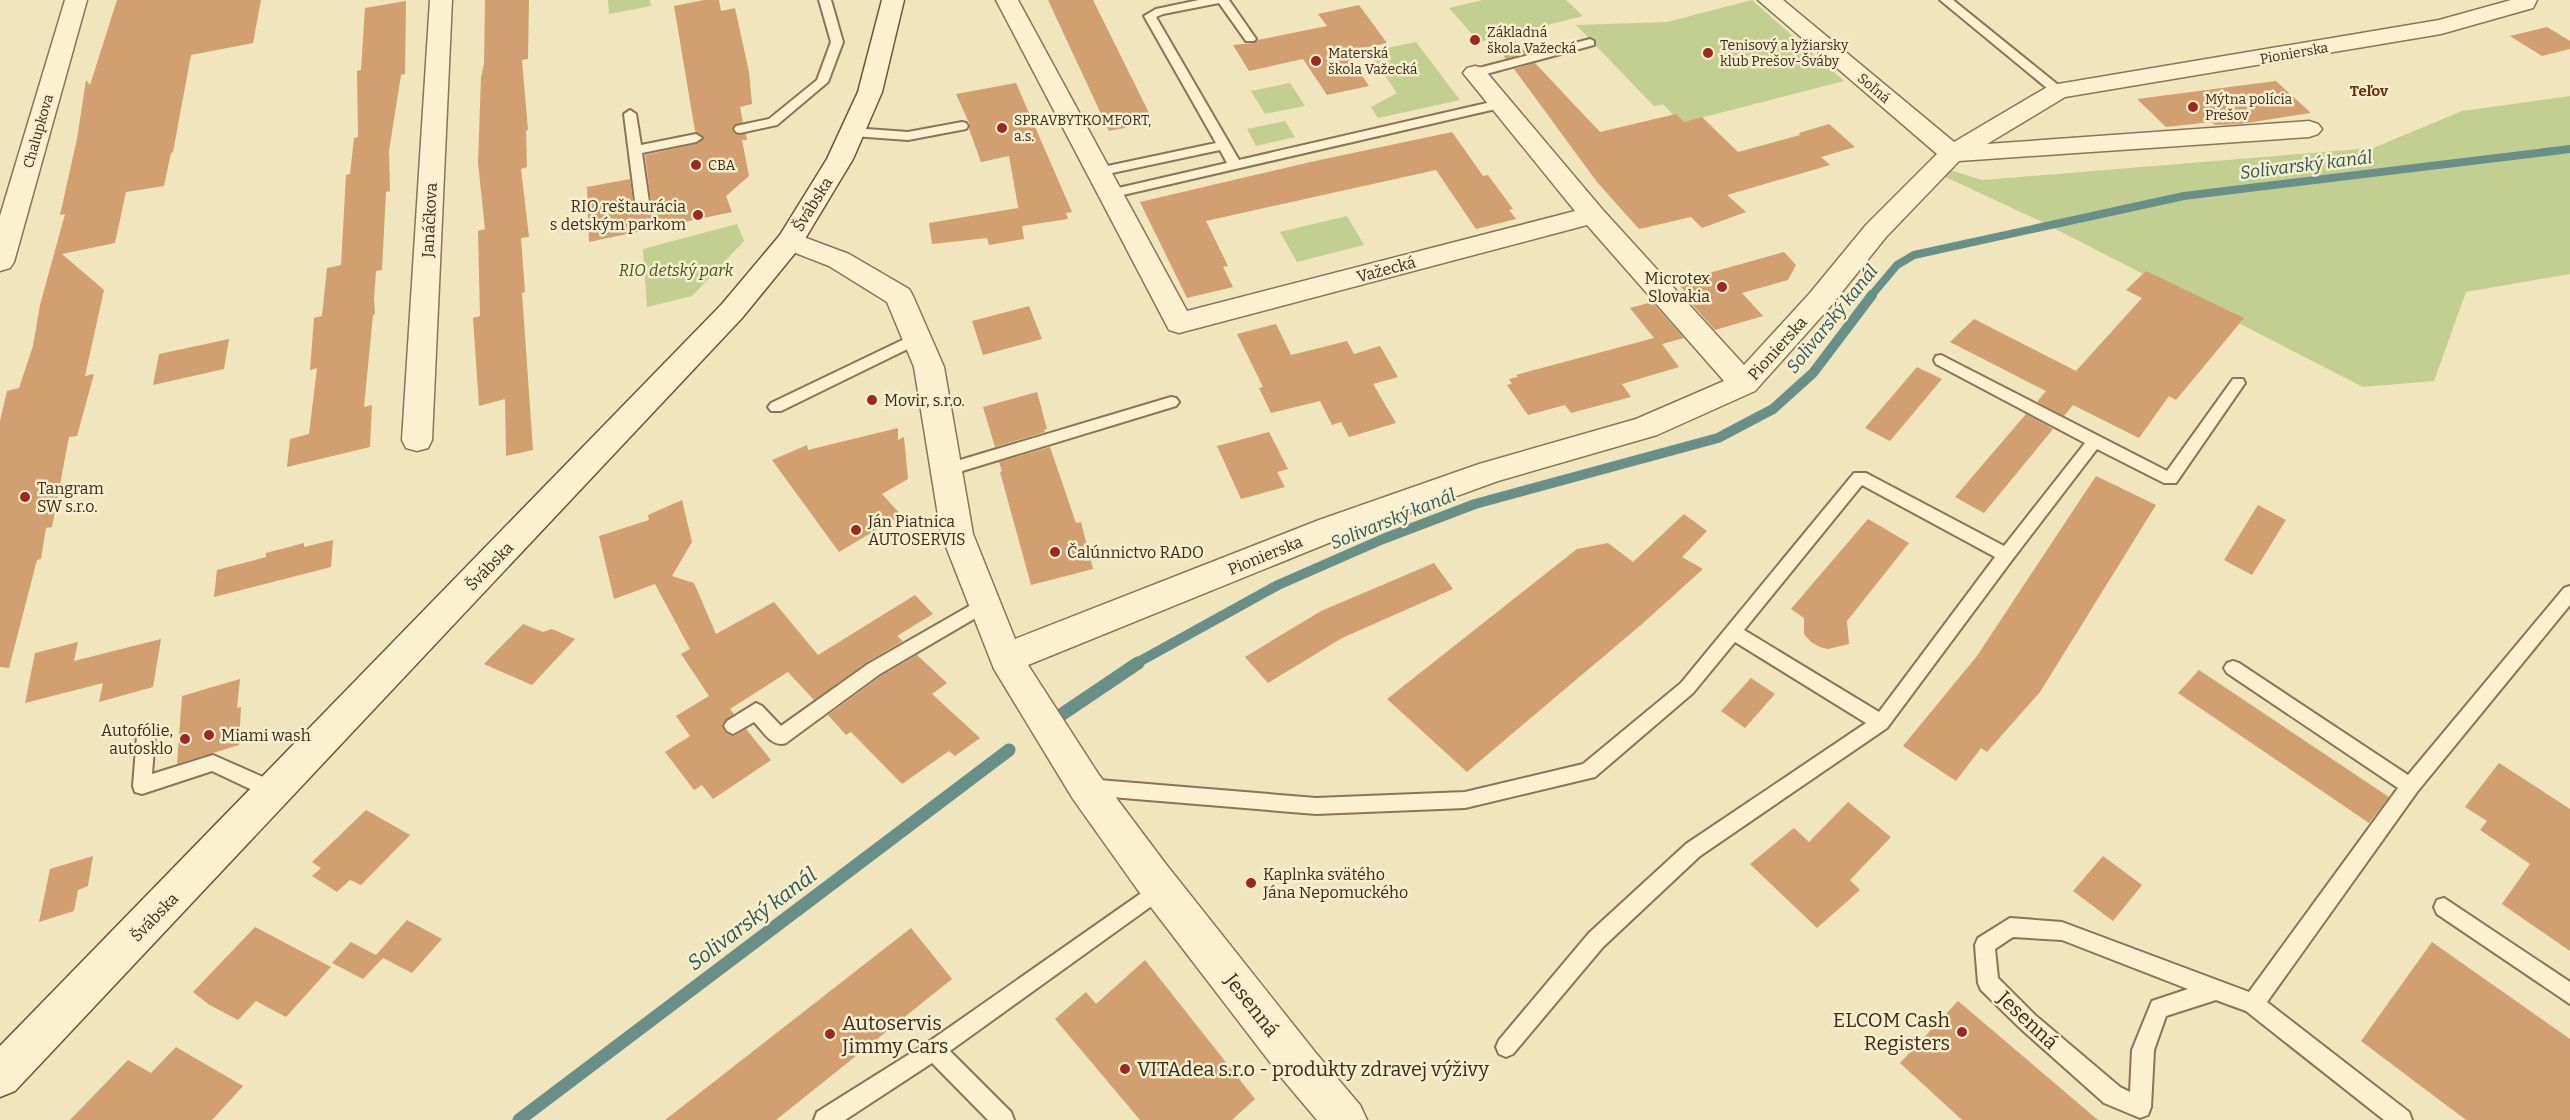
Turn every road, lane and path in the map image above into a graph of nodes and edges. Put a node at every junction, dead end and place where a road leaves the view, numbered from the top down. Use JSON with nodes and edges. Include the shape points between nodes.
{"nodes":[{"id":1,"x":76,"y":0,"type":"edge"},
{"id":2,"x":441,"y":0,"type":"edge"},
{"id":3,"x":825,"y":0,"type":"edge"},
{"id":4,"x":893,"y":0,"type":"edge"},
{"id":5,"x":1008,"y":0,"type":"edge"},
{"id":6,"x":1217,"y":0,"type":"edge"},
{"id":7,"x":1223,"y":0,"type":"edge"},
{"id":8,"x":1769,"y":0,"type":"edge"},
{"id":9,"x":1946,"y":0,"type":"edge"},
{"id":10,"x":2526,"y":0,"type":"edge"},
{"id":11,"x":1250,"y":39,"type":"dead end"},
{"id":12,"x":1590,"y":43,"type":"dead end"},
{"id":13,"x":1475,"y":73,"type":"joint"},
{"id":14,"x":2058,"y":91,"type":"junction"},
{"id":15,"x":1500,"y":104,"type":"junction"},
{"id":16,"x":630,"y":114,"type":"dead end"},
{"id":17,"x":962,"y":126,"type":"dead end"},
{"id":18,"x":740,"y":129,"type":"dead end"},
{"id":19,"x":2309,"y":129,"type":"dead end"},
{"id":20,"x":853,"y":132,"type":"junction"},
{"id":21,"x":696,"y":138,"type":"dead end"},
{"id":22,"x":1223,"y":145,"type":"junction"},
{"id":23,"x":635,"y":150,"type":"junction"},
{"id":24,"x":1952,"y":154,"type":"junction"},
{"id":25,"x":1235,"y":165,"type":"junction"},
{"id":26,"x":1104,"y":183,"type":"junction"},
{"id":27,"x":643,"y":209,"type":"dead end"},
{"id":28,"x":1593,"y":215,"type":"junction"},
{"id":29,"x":790,"y":241,"type":"junction"},
{"id":30,"x":0,"y":262,"type":"edge"},
{"id":31,"x":917,"y":338,"type":"junction"},
{"id":32,"x":1941,"y":360,"type":"dead end"},
{"id":33,"x":2238,"y":383,"type":"dead end"},
{"id":34,"x":1744,"y":384,"type":"junction"},
{"id":35,"x":1171,"y":402,"type":"dead end"},
{"id":36,"x":776,"y":406,"type":"dead end"},
{"id":37,"x":417,"y":440,"type":"dead end"},
{"id":38,"x":2095,"y":441,"type":"junction"},
{"id":39,"x":946,"y":470,"type":"junction"},
{"id":40,"x":2006,"y":555,"type":"junction"},
{"id":41,"x":2570,"y":593,"type":"edge"},
{"id":42,"x":985,"y":604,"type":"junction"},
{"id":43,"x":1733,"y":632,"type":"junction"},
{"id":44,"x":1006,"y":659,"type":"junction"},
{"id":45,"x":2234,"y":668,"type":"dead end"},
{"id":46,"x":1881,"y":723,"type":"junction"},
{"id":47,"x":732,"y":726,"type":"dead end"},
{"id":48,"x":146,"y":736,"type":"dead end"},
{"id":49,"x":2410,"y":786,"type":"junction"},
{"id":50,"x":1086,"y":787,"type":"junction"},
{"id":51,"x":274,"y":791,"type":"junction"},
{"id":52,"x":1160,"y":889,"type":"junction"},
{"id":53,"x":2444,"y":906,"type":"dead end"},
{"id":54,"x":2216,"y":990,"type":"junction"},
{"id":55,"x":2570,"y":994,"type":"edge"},
{"id":56,"x":2253,"y":1004,"type":"junction"},
{"id":57,"x":1506,"y":1047,"type":"dead end"},
{"id":58,"x":934,"y":1050,"type":"junction"},
{"id":59,"x":0,"y":1077,"type":"edge"},
{"id":60,"x":825,"y":1120,"type":"edge"},
{"id":61,"x":1003,"y":1120,"type":"edge"},
{"id":62,"x":1345,"y":1120,"type":"edge"},
{"id":63,"x":2401,"y":1120,"type":"edge"}],
"edges":[{"from":1,"to":30,"type":"street","name":"Chalupkova"},
{"from":2,"to":37,"type":"street","name":"Janáčkova"},
{"from":3,"to":18,"type":"lane","via":[[837,42],[822,82],[773,122]]},
{"from":4,"to":20,"type":"street","name":"Švábska","via":[[870,92]]},
{"from":5,"to":26,"type":"street"},
{"from":6,"to":22,"type":"lane","via":[[1150,16]]},
{"from":7,"to":11,"type":"lane"},
{"from":8,"to":24,"type":"street","name":"Soľná"},
{"from":9,"to":14,"type":"lane"},
{"from":10,"to":14,"type":"street","name":"Pionierska","via":[[2441,27]]},
{"from":12,"to":13,"type":"lane"},
{"from":13,"to":15,"type":"street"},
{"from":14,"to":24,"type":"street","name":"Pionierska"},
{"from":15,"to":25,"type":"lane"},
{"from":15,"to":28,"type":"street"},
{"from":16,"to":23,"type":"lane"},
{"from":17,"to":20,"type":"lane","via":[[908,136]]},
{"from":19,"to":24,"type":"street"},
{"from":20,"to":29,"type":"street","name":"Švábska"},
{"from":21,"to":23,"type":"lane"},
{"from":22,"to":25,"type":"lane"},
{"from":22,"to":26,"type":"lane"},
{"from":23,"to":27,"type":"lane"},
{"from":24,"to":34,"type":"street","name":"Pionierska","via":[[1876,231]]},
{"from":25,"to":26,"type":"lane"},
{"from":26,"to":28,"type":"street","name":"Važecká","via":[[1179,323]]},
{"from":28,"to":34,"type":"street"},
{"from":29,"to":31,"type":"street","via":[[839,260],[899,296]]},
{"from":29,"to":51,"type":"street","name":"Švábska","via":[[732,311]]},
{"from":31,"to":36,"type":"lane"},
{"from":31,"to":39,"type":"street","via":[[929,367]]},
{"from":32,"to":38,"type":"lane"},
{"from":33,"to":38,"type":"lane","via":[[2170,479]]},
{"from":34,"to":44,"type":"street","name":"Pionierska","via":[[1646,427],[1490,472],[1330,529]]},
{"from":35,"to":39,"type":"lane"},
{"from":38,"to":40,"type":"lane"},
{"from":39,"to":42,"type":"street","via":[[957,534]]},
{"from":40,"to":43,"type":"lane","via":[[1860,477]]},
{"from":40,"to":46,"type":"lane"},
{"from":41,"to":49,"type":"lane"},
{"from":42,"to":44,"type":"street"},
{"from":42,"to":47,"type":"lane","via":[[874,669],[780,737],[756,711]]},
{"from":43,"to":46,"type":"lane"},
{"from":43,"to":50,"type":"lane","via":[[1687,688],[1588,771],[1465,800],[1316,806]]},
{"from":44,"to":50,"type":"street","name":"Jesenná"},
{"from":45,"to":49,"type":"lane"},
{"from":46,"to":57,"type":"lane","via":[[1693,850],[1596,940]]},
{"from":48,"to":51,"type":"lane","via":[[142,786],[213,763]]},
{"from":49,"to":56,"type":"lane"},
{"from":50,"to":52,"type":"street","name":"Jesenná"},
{"from":51,"to":59,"type":"street","name":"Švábska"},
{"from":52,"to":58,"type":"lane"},
{"from":52,"to":62,"type":"street","name":"Jesenná"},
{"from":53,"to":55,"type":"lane"},
{"from":54,"to":54,"type":"lane","name":"Jesenná","via":[[2062,931],[2010,927],[1985,945],[1988,983],[2112,1095],[2140,1107],[2143,1050],[2159,1008]]},
{"from":54,"to":56,"type":"lane","name":"Jesenná"},
{"from":56,"to":63,"type":"lane","name":"Jesenná"},
{"from":58,"to":60,"type":"lane"},
{"from":58,"to":61,"type":"lane"}]}
